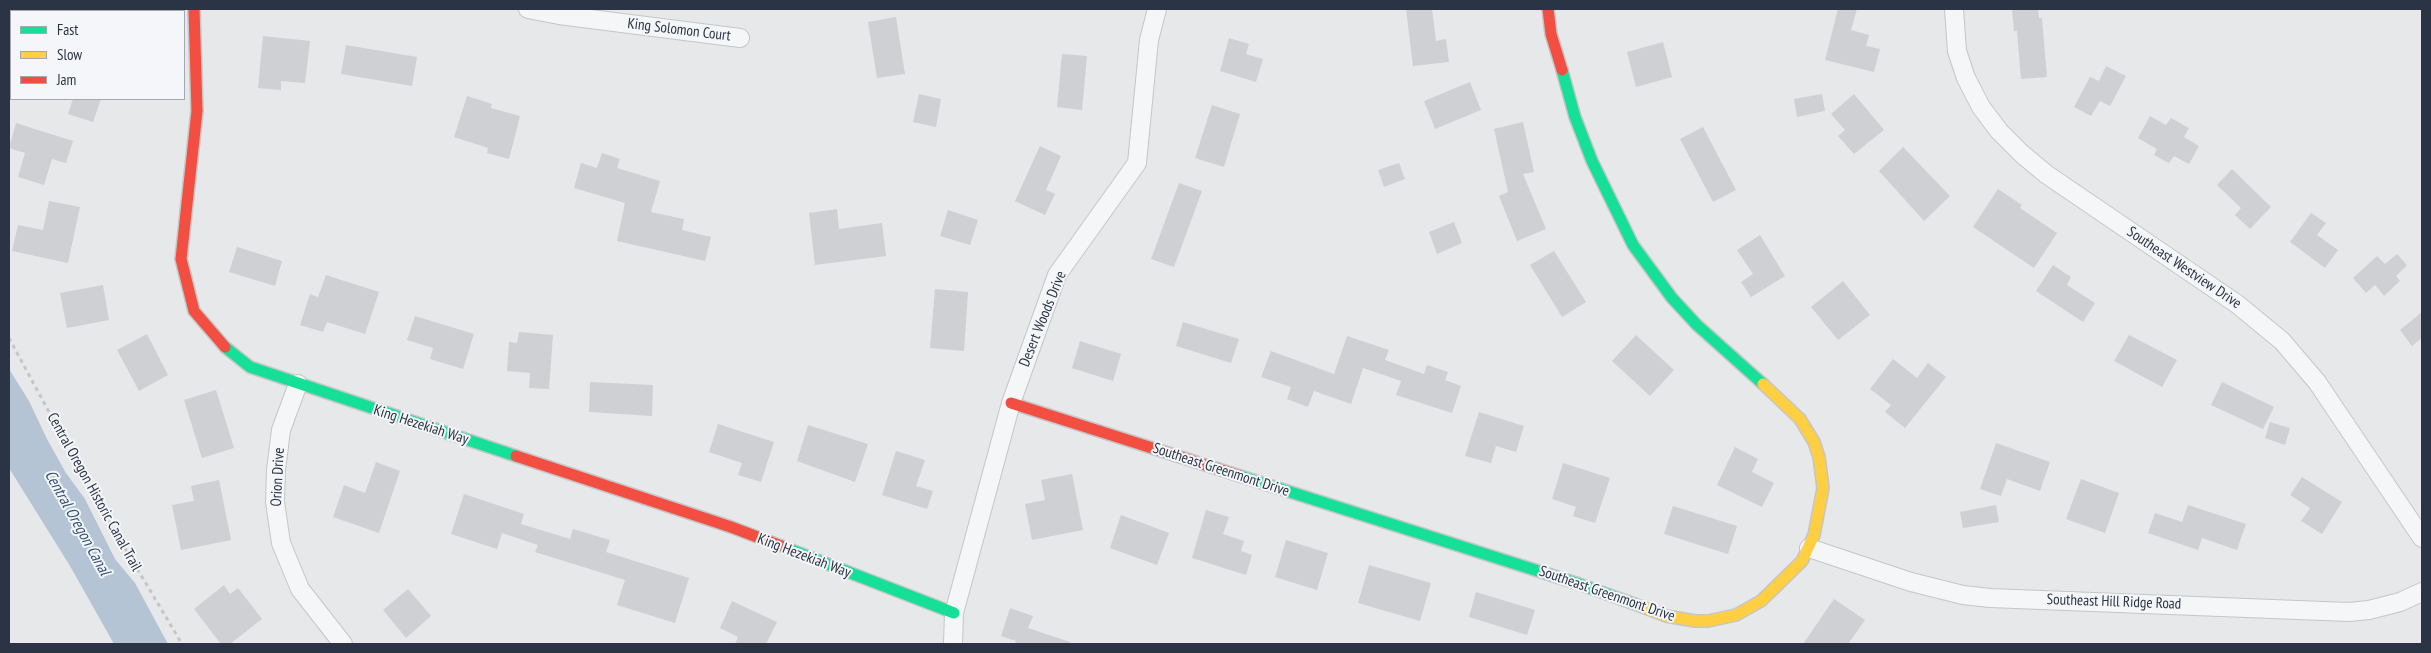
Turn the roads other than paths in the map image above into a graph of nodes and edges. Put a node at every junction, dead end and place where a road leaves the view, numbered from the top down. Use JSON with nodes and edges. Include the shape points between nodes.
{"nodes":[{"id":1,"x":194,"y":9,"type":"edge"},
{"id":2,"x":528,"y":9,"type":"edge"},
{"id":3,"x":1157,"y":9,"type":"edge"},
{"id":4,"x":1548,"y":9,"type":"edge"},
{"id":5,"x":1954,"y":9,"type":"edge"},
{"id":6,"x":740,"y":38,"type":"dead end"},
{"id":7,"x":298,"y":384,"type":"junction"},
{"id":8,"x":1010,"y":403,"type":"junction"},
{"id":9,"x":2422,"y":538,"type":"edge"},
{"id":10,"x":1809,"y":548,"type":"junction"},
{"id":11,"x":2422,"y":592,"type":"edge"},
{"id":12,"x":954,"y":613,"type":"junction"},
{"id":13,"x":343,"y":644,"type":"edge"},
{"id":14,"x":953,"y":644,"type":"edge"}],
"edges":[{"from":1,"to":7,"type":"street","name":"King Hezekiah Way","via":[[197,111],[181,259],[194,311],[219,342],[250,367]]},
{"from":2,"to":6,"type":"street","name":"King Solomon Court"},
{"from":3,"to":8,"type":"street","name":"Desert Woods Drive","via":[[1149,40],[1137,162],[1057,275]]},
{"from":4,"to":10,"type":"street","name":"Southeast Greenmont Drive","via":[[1575,117],[1592,162],[1633,245],[1672,298],[1697,325],[1789,407],[1814,442],[1823,488],[1819,518]]},
{"from":5,"to":9,"type":"street","name":"Southeast Westview Drive","via":[[1957,51],[1966,78],[1981,107],[1999,131],[2046,174],[2237,304],[2282,341],[2317,382]]},
{"from":7,"to":12,"type":"street","name":"King Hezekiah Way","via":[[731,528]]},
{"from":7,"to":13,"type":"street","name":"Orion Drive","via":[[281,430],[276,470],[275,502],[281,543],[300,589]]},
{"from":8,"to":10,"type":"street","name":"Southeast Greenmont Drive","via":[[1680,619],[1723,619],[1748,609],[1784,582]]},
{"from":8,"to":12,"type":"street","name":"Desert Woods Drive"},
{"from":10,"to":11,"type":"street","name":"Southeast Hill Ridge Road","via":[[1911,582],[1990,598],[2349,612],[2400,602]]},
{"from":12,"to":14,"type":"street","name":"Desert Woods Drive"}]}
